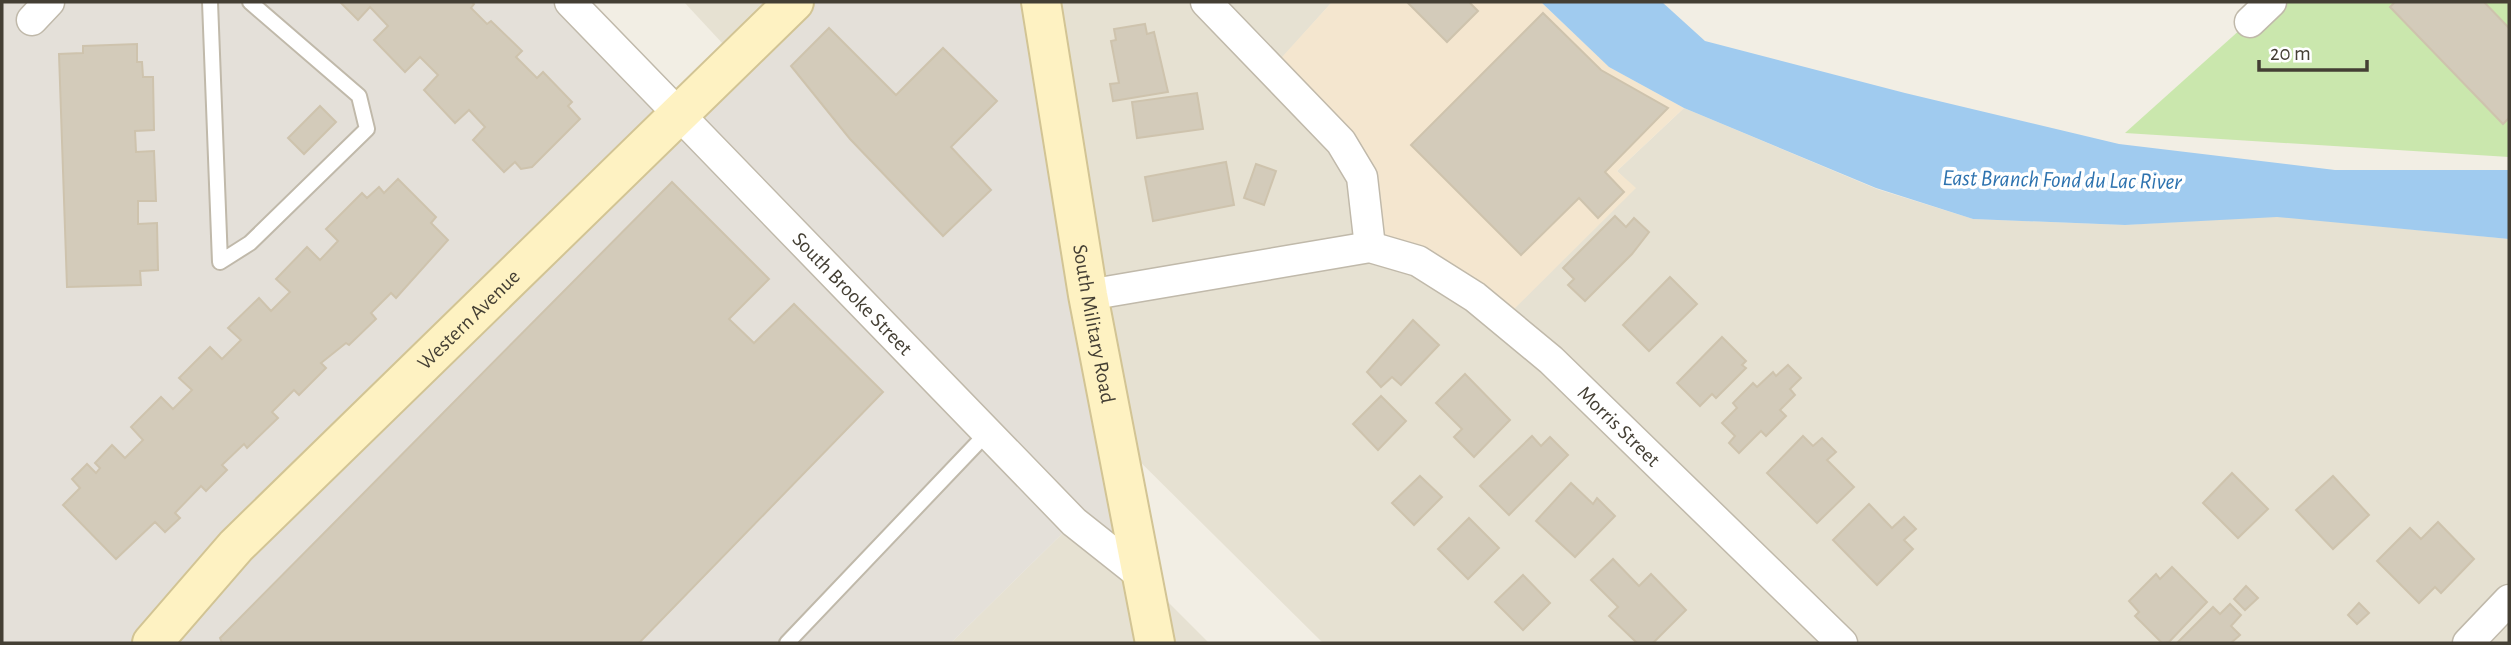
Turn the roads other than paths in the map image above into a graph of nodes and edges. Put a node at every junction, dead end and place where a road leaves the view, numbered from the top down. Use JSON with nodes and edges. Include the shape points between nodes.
{"nodes":[{"id":1,"x":210,"y":2,"type":"edge"},
{"id":2,"x":250,"y":2,"type":"edge"},
{"id":3,"x":570,"y":2,"type":"edge"},
{"id":4,"x":794,"y":2,"type":"edge"},
{"id":5,"x":1041,"y":2,"type":"edge"},
{"id":6,"x":1206,"y":2,"type":"edge"},
{"id":7,"x":681,"y":113,"type":"junction"},
{"id":8,"x":1370,"y":247,"type":"junction"},
{"id":9,"x":1088,"y":295,"type":"junction"},
{"id":10,"x":988,"y":432,"type":"junction"},
{"id":11,"x":1142,"y":576,"type":"junction"},
{"id":12,"x":2509,"y":600,"type":"edge"},
{"id":13,"x":156,"y":641,"type":"edge"},
{"id":14,"x":787,"y":643,"type":"edge"},
{"id":15,"x":1155,"y":643,"type":"edge"},
{"id":16,"x":1842,"y":643,"type":"edge"},
{"id":17,"x":2468,"y":643,"type":"edge"}],
"edges":[{"from":1,"to":2,"type":"lane","via":[[219,262],[250,243],[367,129],[359,96]]},
{"from":3,"to":7,"type":"street","name":"South Brooke Street"},
{"from":4,"to":7,"type":"street","name":"Western Avenue"},
{"from":5,"to":9,"type":"street","name":"South Military Road"},
{"from":6,"to":8,"type":"street","via":[[1341,142],[1362,177]]},
{"from":7,"to":10,"type":"street","name":"South Brooke Street"},
{"from":7,"to":13,"type":"street","name":"Western Avenue","via":[[236,545]]},
{"from":8,"to":9,"type":"street","name":"Morris Street"},
{"from":8,"to":16,"type":"street","name":"Morris Street","via":[[1418,261],[1504,319]]},
{"from":9,"to":11,"type":"street","name":"South Military Road"},
{"from":10,"to":11,"type":"street","name":"South Brooke Street","via":[[1074,522]]},
{"from":10,"to":14,"type":"lane"},
{"from":11,"to":15,"type":"street","name":"South Military Road"},
{"from":12,"to":17,"type":"street"}]}
